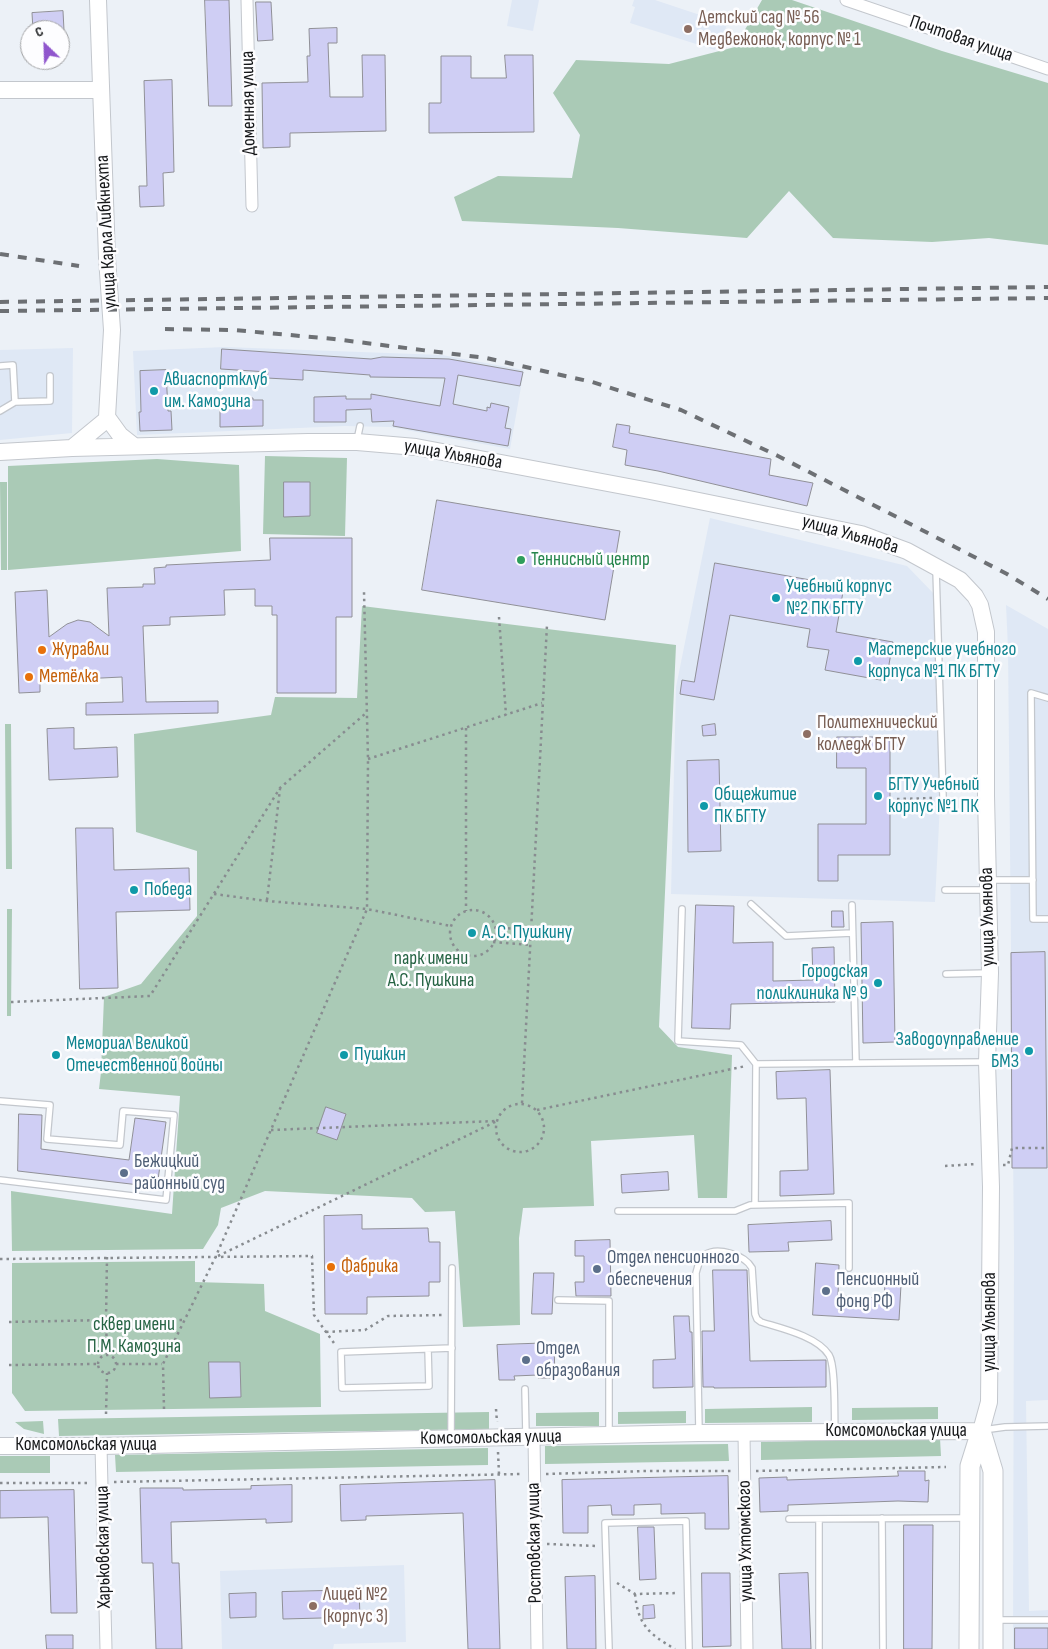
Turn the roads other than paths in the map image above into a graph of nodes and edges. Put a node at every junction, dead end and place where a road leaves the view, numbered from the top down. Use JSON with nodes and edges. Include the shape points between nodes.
{"nodes":[{"id":1,"x":98,"y":0,"type":"edge"},
{"id":2,"x":246,"y":0,"type":"edge"},
{"id":3,"x":846,"y":0,"type":"edge"},
{"id":4,"x":1048,"y":69,"type":"edge"},
{"id":5,"x":0,"y":90,"type":"edge"},
{"id":6,"x":101,"y":90,"type":"junction"},
{"id":7,"x":252,"y":206,"type":"dead end"},
{"id":8,"x":0,"y":366,"type":"edge"},
{"id":9,"x":50,"y":376,"type":"dead end"},
{"id":10,"x":15,"y":402,"type":"junction"},
{"id":11,"x":0,"y":411,"type":"edge"},
{"id":12,"x":107,"y":419,"type":"junction"},
{"id":13,"x":134,"y":446,"type":"junction"},
{"id":14,"x":72,"y":448,"type":"junction"},
{"id":15,"x":0,"y":452,"type":"edge"},
{"id":16,"x":936,"y":566,"type":"junction"},
{"id":17,"x":1048,"y":698,"type":"edge"},
{"id":18,"x":943,"y":797,"type":"road end"},
{"id":19,"x":1033,"y":880,"type":"junction"},
{"id":20,"x":988,"y":885,"type":"junction"},
{"id":21,"x":945,"y":890,"type":"dead end"},
{"id":22,"x":751,"y":904,"type":"dead end"},
{"id":23,"x":852,"y":905,"type":"dead end"},
{"id":24,"x":682,"y":909,"type":"dead end"},
{"id":25,"x":1048,"y":919,"type":"edge"},
{"id":26,"x":852,"y":934,"type":"junction"},
{"id":27,"x":990,"y":973,"type":"junction"},
{"id":28,"x":946,"y":974,"type":"dead end"},
{"id":29,"x":987,"y":1062,"type":"junction"},
{"id":30,"x":856,"y":1063,"type":"junction"},
{"id":31,"x":756,"y":1064,"type":"junction"},
{"id":32,"x":0,"y":1101,"type":"edge"},
{"id":33,"x":0,"y":1180,"type":"edge"},
{"id":34,"x":755,"y":1205,"type":"junction"},
{"id":35,"x":618,"y":1211,"type":"dead end"},
{"id":36,"x":452,"y":1268,"type":"dead end"},
{"id":37,"x":849,"y":1268,"type":"dead end"},
{"id":38,"x":558,"y":1300,"type":"dead end"},
{"id":39,"x":452,"y":1348,"type":"junction"},
{"id":40,"x":428,"y":1349,"type":"junction"},
{"id":41,"x":525,"y":1389,"type":"dead end"},
{"id":42,"x":1048,"y":1426,"type":"edge"},
{"id":43,"x":835,"y":1431,"type":"junction"},
{"id":44,"x":981,"y":1431,"type":"junction"},
{"id":45,"x":699,"y":1433,"type":"junction"},
{"id":46,"x":744,"y":1433,"type":"junction"},
{"id":47,"x":609,"y":1435,"type":"junction"},
{"id":48,"x":530,"y":1437,"type":"junction"},
{"id":49,"x":451,"y":1439,"type":"junction"},
{"id":50,"x":0,"y":1446,"type":"edge"},
{"id":51,"x":101,"y":1446,"type":"junction"},
{"id":52,"x":882,"y":1518,"type":"junction"},
{"id":53,"x":970,"y":1518,"type":"junction"},
{"id":54,"x":819,"y":1519,"type":"junction"},
{"id":55,"x":789,"y":1520,"type":"dead end"},
{"id":56,"x":992,"y":1620,"type":"junction"},
{"id":57,"x":1048,"y":1620,"type":"edge"},
{"id":58,"x":106,"y":1649,"type":"edge"},
{"id":59,"x":537,"y":1649,"type":"edge"},
{"id":60,"x":609,"y":1649,"type":"edge"},
{"id":61,"x":689,"y":1649,"type":"edge"},
{"id":62,"x":747,"y":1649,"type":"edge"},
{"id":63,"x":819,"y":1649,"type":"edge"},
{"id":64,"x":883,"y":1649,"type":"edge"},
{"id":65,"x":969,"y":1649,"type":"edge"},
{"id":66,"x":992,"y":1649,"type":"edge"}],
"edges":[{"from":1,"to":6,"type":"main road","name":"улица Карла Либкнехта"},
{"from":2,"to":7,"type":"street","name":"Доменная улица"},
{"from":3,"to":4,"type":"street","name":"Почтовая улица"},
{"from":5,"to":6,"type":"main road"},
{"from":6,"to":12,"type":"main road","name":"улица Карла Либкнехта","via":[[112,330]]},
{"from":8,"to":10,"type":"lane","via":[[13,365]]},
{"from":9,"to":10,"type":"lane","via":[[50,401]]},
{"from":10,"to":11,"type":"lane"},
{"from":12,"to":13,"type":"main road"},
{"from":12,"to":14,"type":"main road"},
{"from":13,"to":14,"type":"main road","name":"улица Ульянова"},
{"from":13,"to":16,"type":"main road","name":"улица Ульянова","via":[[358,434],[828,526],[861,534]]},
{"from":14,"to":15,"type":"main road","name":"улица Ульянова"},
{"from":16,"to":18,"type":"lane"},
{"from":16,"to":20,"type":"main road","name":"улица Ульянова","via":[[960,580],[975,596],[985,625]]},
{"from":17,"to":19,"type":"lane","via":[[1031,693]]},
{"from":19,"to":20,"type":"lane"},
{"from":19,"to":25,"type":"lane","via":[[1033,919]]},
{"from":20,"to":21,"type":"lane"},
{"from":20,"to":27,"type":"main road","name":"улица Ульянова"},
{"from":22,"to":26,"type":"lane","via":[[786,936]]},
{"from":23,"to":26,"type":"lane"},
{"from":24,"to":31,"type":"lane","via":[[678,1041],[741,1045]]},
{"from":26,"to":30,"type":"lane"},
{"from":27,"to":28,"type":"lane"},
{"from":27,"to":29,"type":"main road","name":"улица Ульянова"},
{"from":29,"to":30,"type":"lane"},
{"from":29,"to":44,"type":"main road","name":"улица Ульянова","via":[[989,1402]]},
{"from":30,"to":31,"type":"lane"},
{"from":31,"to":34,"type":"lane"},
{"from":32,"to":33,"type":"lane","via":[[50,1105],[47,1139],[56,1140],[120,1145],[123,1111],[174,1115],[166,1200]]},
{"from":34,"to":35,"type":"lane","via":[[735,1211]]},
{"from":34,"to":37,"type":"lane","via":[[848,1203]]},
{"from":36,"to":39,"type":"lane"},
{"from":38,"to":47,"type":"lane","via":[[609,1302]]},
{"from":39,"to":40,"type":"lane"},
{"from":39,"to":49,"type":"lane"},
{"from":40,"to":40,"type":"lane","via":[[341,1352],[342,1388],[429,1386]]},
{"from":41,"to":48,"type":"lane"},
{"from":42,"to":44,"type":"lane"},
{"from":43,"to":44,"type":"main road","name":"Комсомольская улица"},
{"from":43,"to":45,"type":"lane","via":[[833,1366],[829,1354],[800,1334],[757,1319],[752,1268],[728,1252],[705,1255],[696,1272]]},
{"from":43,"to":46,"type":"main road","name":"Комсомольская улица"},
{"from":44,"to":53,"type":"main road","name":"улица Ульянова","via":[[970,1466]]},
{"from":44,"to":56,"type":"main road","via":[[993,1471]]},
{"from":45,"to":46,"type":"main road","name":"Комсомольская улица"},
{"from":45,"to":47,"type":"main road","name":"Комсомольская улица"},
{"from":46,"to":62,"type":"street","name":"улица Ухтомского"},
{"from":47,"to":48,"type":"main road","name":"Комсомольская улица"},
{"from":48,"to":49,"type":"main road","name":"Комсомольская улица"},
{"from":48,"to":59,"type":"street","name":"Ростовская улица","via":[[534,1474]]},
{"from":49,"to":51,"type":"main road","name":"Комсомольская улица"},
{"from":50,"to":51,"type":"main road","name":"Комсомольская улица"},
{"from":51,"to":58,"type":"street","name":"Харьковская улица"},
{"from":52,"to":53,"type":"lane"},
{"from":52,"to":54,"type":"lane"},
{"from":52,"to":64,"type":"lane"},
{"from":53,"to":65,"type":"main road","name":"улица Ульянова"},
{"from":54,"to":55,"type":"lane"},
{"from":54,"to":63,"type":"lane"},
{"from":56,"to":57,"type":"lane"},
{"from":56,"to":66,"type":"main road"},
{"from":60,"to":61,"type":"lane","via":[[605,1523],[686,1520]]}]}
